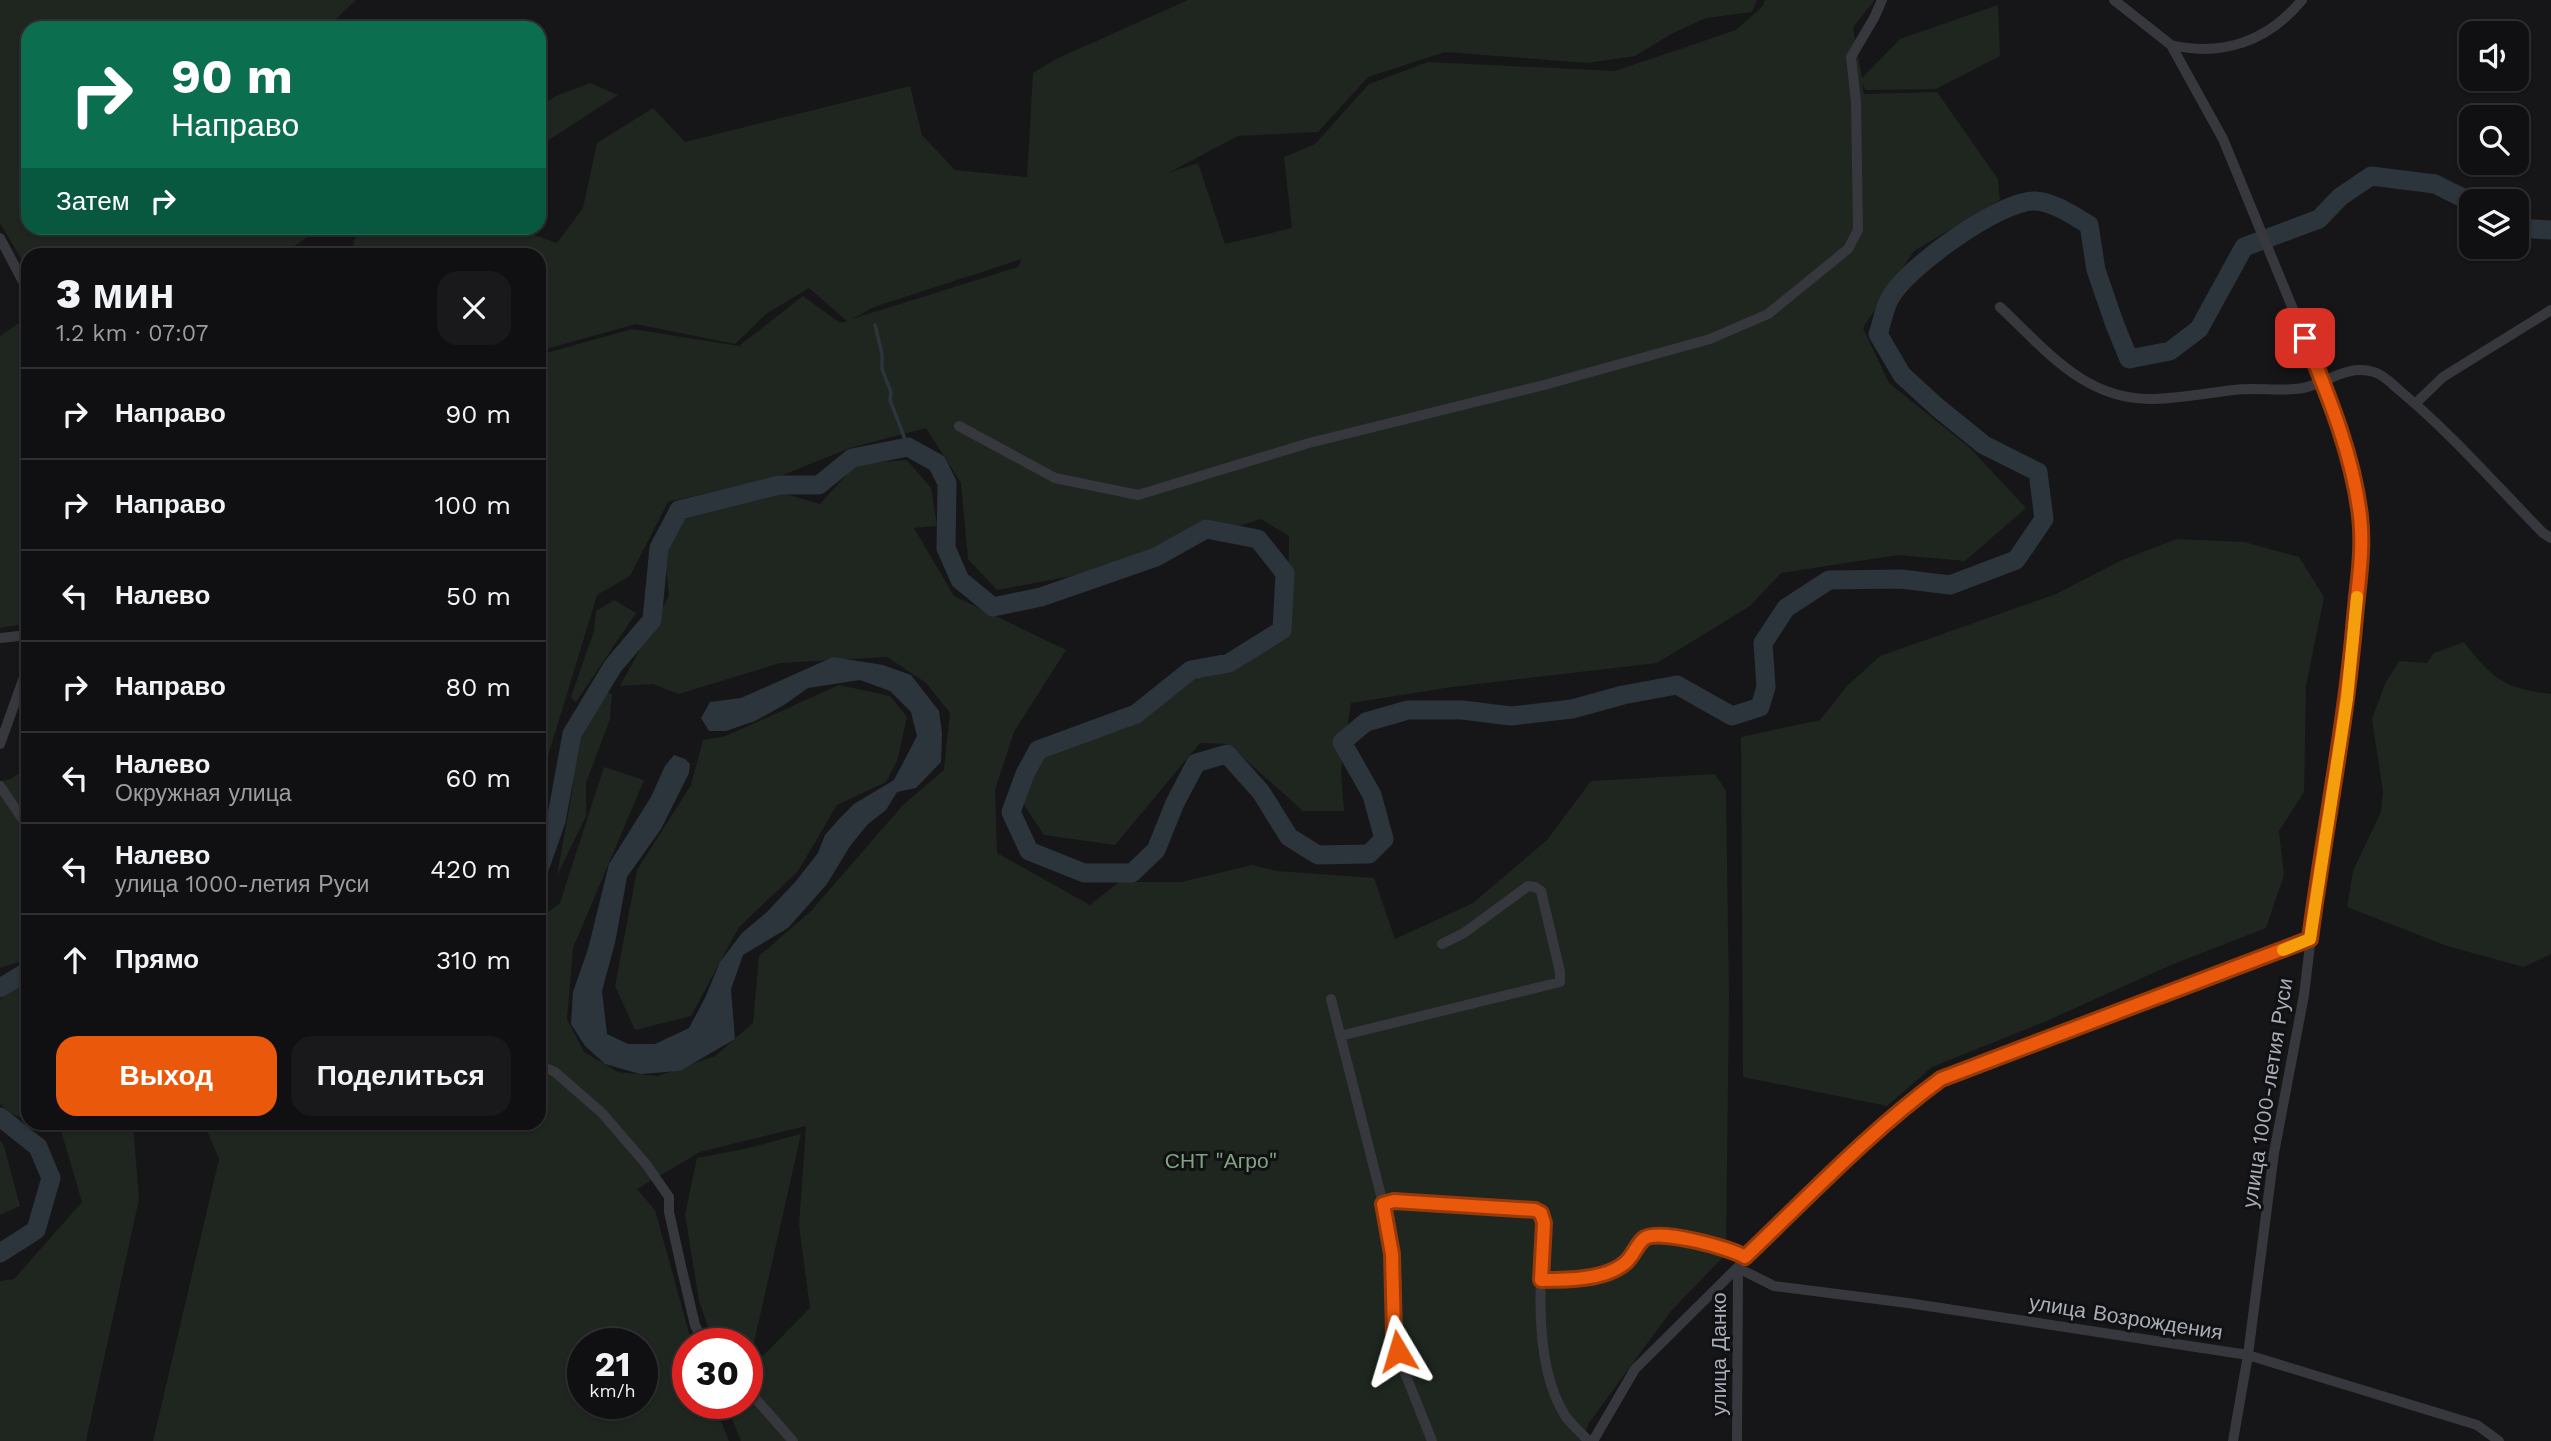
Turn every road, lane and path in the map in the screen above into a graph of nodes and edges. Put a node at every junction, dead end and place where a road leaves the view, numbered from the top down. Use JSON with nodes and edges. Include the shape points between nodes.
{"nodes":[{"id":1,"x":1882,"y":0,"type":"edge"},
{"id":2,"x":2114,"y":0,"type":"edge"},
{"id":3,"x":2302,"y":0,"type":"edge"},
{"id":4,"x":2171,"y":45,"type":"junction"},
{"id":5,"x":0,"y":239,"type":"edge"},
{"id":6,"x":21,"y":278,"type":"edge"},
{"id":7,"x":2000,"y":307,"type":"dead end"},
{"id":8,"x":2551,"y":310,"type":"edge"},
{"id":9,"x":2323,"y":382,"type":"junction"},
{"id":10,"x":2416,"y":403,"type":"junction"},
{"id":11,"x":959,"y":426,"type":"dead end"},
{"id":12,"x":2551,"y":538,"type":"edge"},
{"id":13,"x":21,"y":636,"type":"edge"},
{"id":14,"x":0,"y":638,"type":"edge"},
{"id":15,"x":21,"y":686,"type":"edge"},
{"id":16,"x":0,"y":744,"type":"edge"},
{"id":17,"x":0,"y":786,"type":"edge"},
{"id":18,"x":21,"y":817,"type":"edge"},
{"id":19,"x":2310,"y":939,"type":"junction"},
{"id":20,"x":1442,"y":944,"type":"dead end"},
{"id":21,"x":1331,"y":999,"type":"dead end"},
{"id":22,"x":1340,"y":1036,"type":"junction"},
{"id":23,"x":546,"y":1068,"type":"edge"},
{"id":24,"x":1383,"y":1204,"type":"junction"},
{"id":25,"x":1745,"y":1257,"type":"junction"},
{"id":26,"x":1738,"y":1268,"type":"junction"},
{"id":27,"x":1541,"y":1280,"type":"junction"},
{"id":28,"x":696,"y":1328,"type":"edge"},
{"id":29,"x":2248,"y":1355,"type":"junction"},
{"id":30,"x":763,"y":1407,"type":"edge"},
{"id":31,"x":793,"y":1441,"type":"edge"},
{"id":32,"x":1432,"y":1441,"type":"edge"},
{"id":33,"x":1591,"y":1441,"type":"edge"},
{"id":34,"x":1737,"y":1441,"type":"edge"},
{"id":35,"x":2233,"y":1441,"type":"edge"},
{"id":36,"x":2499,"y":1441,"type":"edge"}],
"edges":[{"from":1,"to":11,"type":"street","via":[[1851,57],[1858,230],[1848,250],[1768,314],[1710,339],[1309,443],[1138,495],[1055,478]]},
{"from":2,"to":4,"type":"street"},
{"from":3,"to":4,"type":"street","via":[[2291,13],[2240,45],[2203,51]]},
{"from":4,"to":9,"type":"street","name":"улица 1000-летия Руси","via":[[2223,139]]},
{"from":5,"to":6,"type":"street"},
{"from":7,"to":9,"type":"street","via":[[2073,376],[2118,395],[2155,399],[2249,388],[2299,388]]},
{"from":8,"to":10,"type":"street","via":[[2444,377]]},
{"from":9,"to":10,"type":"street","via":[[2343,372],[2374,372]]},
{"from":9,"to":19,"type":"street","name":"улица 1000-летия Руси","via":[[2349,459],[2360,516],[2360,578],[2347,699]]},
{"from":10,"to":12,"type":"street"},
{"from":13,"to":14,"type":"street"},
{"from":15,"to":16,"type":"street"},
{"from":17,"to":18,"type":"street"},
{"from":19,"to":25,"type":"street","via":[[1941,1079],[1905,1105]]},
{"from":19,"to":29,"type":"street","name":"улица 1000-летия Руси","via":[[2274,1153]]},
{"from":20,"to":22,"type":"street","via":[[1528,886],[1535,887],[1541,891],[1560,982]]},
{"from":21,"to":22,"type":"street"},
{"from":22,"to":24,"type":"street"},
{"from":23,"to":28,"type":"street","via":[[602,1113],[670,1197],[668,1212]]},
{"from":24,"to":27,"type":"street","via":[[1535,1210],[1544,1223]]},
{"from":24,"to":32,"type":"street","via":[[1392,1254],[1394,1335],[1402,1368]]},
{"from":25,"to":26,"type":"street"},
{"from":25,"to":27,"type":"street","via":[[1733,1250],[1650,1236],[1624,1265],[1601,1275]]},
{"from":26,"to":29,"type":"street","name":"улица Возрождения","via":[[1774,1286]]},
{"from":26,"to":33,"type":"street","via":[[1635,1369]]},
{"from":26,"to":34,"type":"street","name":"улица Данко"},
{"from":27,"to":33,"type":"street","via":[[1549,1377],[1567,1417]]},
{"from":29,"to":35,"type":"street","name":"улица 1000-летия Руси"},
{"from":29,"to":36,"type":"street","name":"улица Возрождения","via":[[2477,1425]]},
{"from":30,"to":31,"type":"street"}]}
